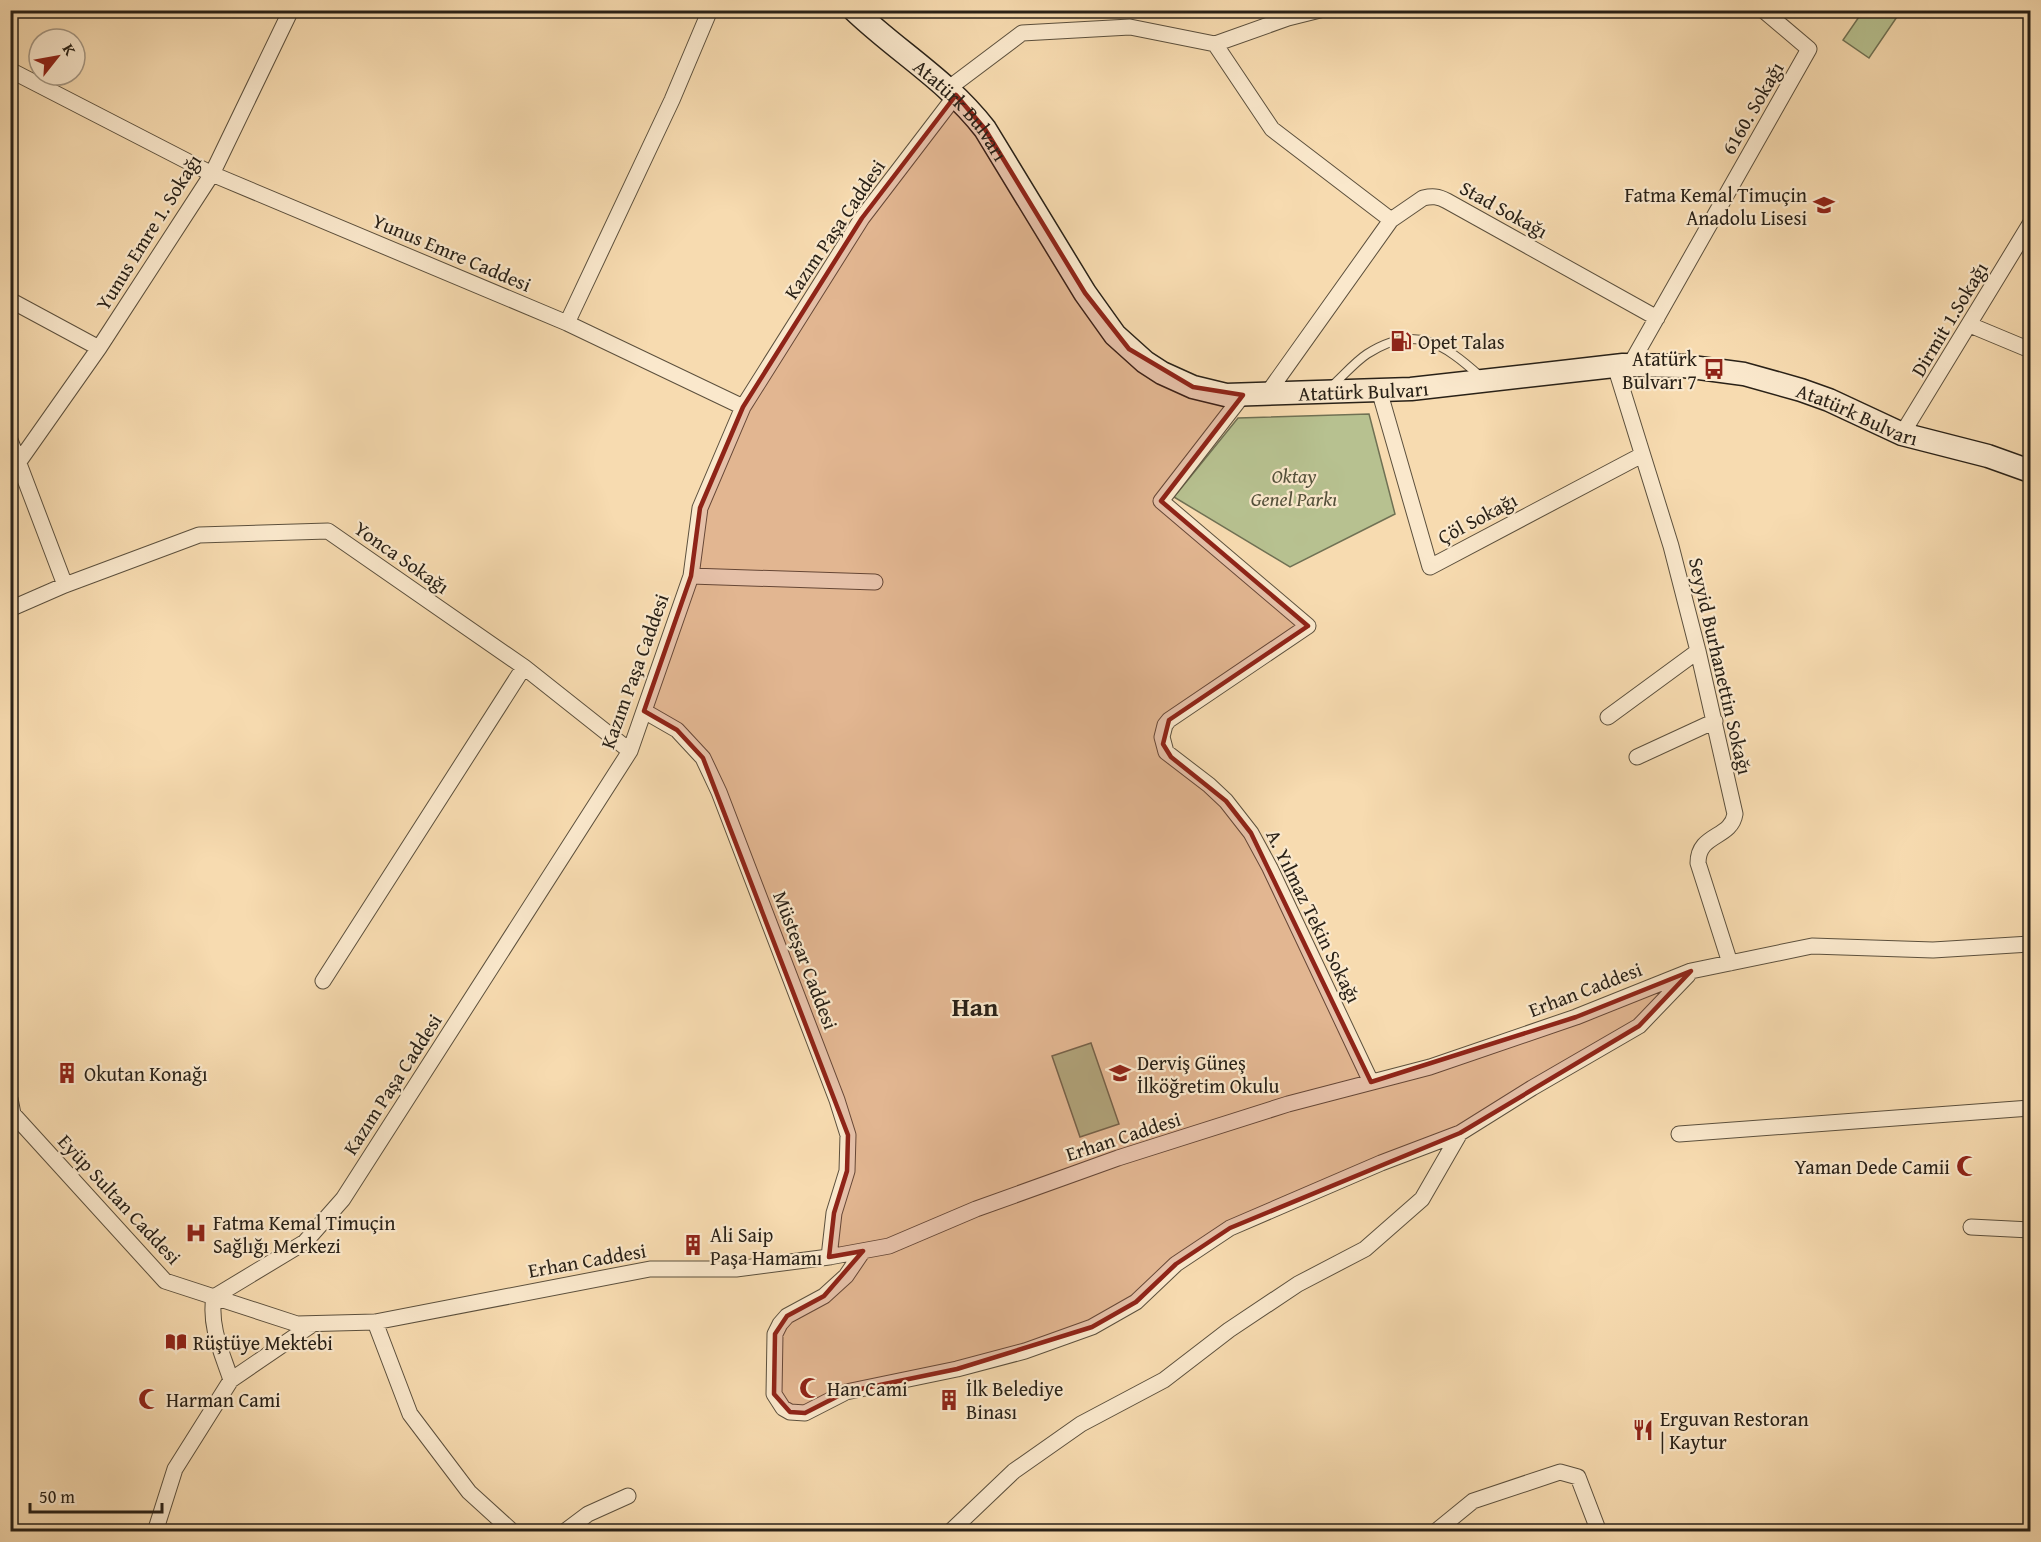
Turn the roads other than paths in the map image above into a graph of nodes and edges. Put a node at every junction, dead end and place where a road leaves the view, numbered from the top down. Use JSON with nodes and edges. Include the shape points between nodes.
{"nodes":[{"id":1,"x":291,"y":10,"type":"edge"},
{"id":2,"x":710,"y":10,"type":"edge"},
{"id":3,"x":854,"y":10,"type":"edge"},
{"id":4,"x":1320,"y":10,"type":"edge"},
{"id":5,"x":1763,"y":10,"type":"edge"},
{"id":6,"x":1215,"y":44,"type":"junction"},
{"id":7,"x":10,"y":70,"type":"edge"},
{"id":8,"x":952,"y":91,"type":"junction"},
{"id":9,"x":212,"y":174,"type":"junction"},
{"id":10,"x":1391,"y":220,"type":"junction"},
{"id":11,"x":2031,"y":224,"type":"edge"},
{"id":12,"x":10,"y":300,"type":"edge"},
{"id":13,"x":1657,"y":318,"type":"junction"},
{"id":14,"x":567,"y":323,"type":"junction"},
{"id":15,"x":1970,"y":325,"type":"junction"},
{"id":16,"x":99,"y":348,"type":"junction"},
{"id":17,"x":2031,"y":350,"type":"edge"},
{"id":18,"x":1623,"y":366,"type":"junction"},
{"id":19,"x":1487,"y":382,"type":"junction"},
{"id":20,"x":1379,"y":390,"type":"junction"},
{"id":21,"x":1326,"y":392,"type":"junction"},
{"id":22,"x":1267,"y":394,"type":"junction"},
{"id":23,"x":1243,"y":395,"type":"junction"},
{"id":24,"x":743,"y":407,"type":"junction"},
{"id":25,"x":1902,"y":434,"type":"junction"},
{"id":26,"x":10,"y":440,"type":"edge"},
{"id":27,"x":1642,"y":455,"type":"junction"},
{"id":28,"x":18,"y":463,"type":"junction"},
{"id":29,"x":2031,"y":471,"type":"edge"},
{"id":30,"x":691,"y":576,"type":"junction"},
{"id":31,"x":875,"y":582,"type":"dead end"},
{"id":32,"x":65,"y":585,"type":"junction"},
{"id":33,"x":10,"y":609,"type":"edge"},
{"id":34,"x":1698,"y":651,"type":"junction"},
{"id":35,"x":524,"y":667,"type":"junction"},
{"id":36,"x":644,"y":711,"type":"junction"},
{"id":37,"x":1608,"y":717,"type":"dead end"},
{"id":38,"x":1715,"y":721,"type":"junction"},
{"id":39,"x":630,"y":751,"type":"junction"},
{"id":40,"x":1637,"y":757,"type":"dead end"},
{"id":41,"x":2031,"y":944,"type":"edge"},
{"id":42,"x":1730,"y":963,"type":"junction"},
{"id":43,"x":1691,"y":971,"type":"junction"},
{"id":44,"x":323,"y":981,"type":"dead end"},
{"id":45,"x":1371,"y":1082,"type":"junction"},
{"id":46,"x":2031,"y":1108,"type":"edge"},
{"id":47,"x":11,"y":1110,"type":"edge"},
{"id":48,"x":1460,"y":1133,"type":"junction"},
{"id":49,"x":1679,"y":1134,"type":"dead end"},
{"id":50,"x":1971,"y":1227,"type":"dead end"},
{"id":51,"x":2031,"y":1230,"type":"edge"},
{"id":52,"x":863,"y":1251,"type":"junction"},
{"id":53,"x":829,"y":1257,"type":"junction"},
{"id":54,"x":214,"y":1297,"type":"junction"},
{"id":55,"x":257,"y":1311,"type":"joint"},
{"id":56,"x":375,"y":1322,"type":"junction"},
{"id":57,"x":314,"y":1324,"type":"junction"},
{"id":58,"x":231,"y":1380,"type":"junction"},
{"id":59,"x":628,"y":1496,"type":"dead end"},
{"id":60,"x":155,"y":1532,"type":"edge"},
{"id":61,"x":513,"y":1532,"type":"edge"},
{"id":62,"x":564,"y":1532,"type":"edge"},
{"id":63,"x":950,"y":1532,"type":"edge"},
{"id":64,"x":1435,"y":1532,"type":"edge"},
{"id":65,"x":1599,"y":1532,"type":"edge"}],
"edges":[{"from":1,"to":9,"type":"street","name":"Yunus Emre 1. Sokağı"},
{"from":2,"to":14,"type":"street"},
{"from":3,"to":8,"type":"main road","name":"Atatürk Bulvarı"},
{"from":4,"to":6,"type":"street"},
{"from":5,"to":13,"type":"street","name":"6160. Sokağı","via":[[1809,49]]},
{"from":6,"to":8,"type":"street","name":"Kazım Paşa Caddesi","via":[[1130,27],[1022,33]]},
{"from":6,"to":10,"type":"street","via":[[1272,129]]},
{"from":7,"to":9,"type":"street","name":"Yunus Emre Caddesi"},
{"from":8,"to":23,"type":"main road","name":"Atatürk Bulvarı","via":[[985,129],[1084,293],[1129,349],[1185,384],[1226,395]]},
{"from":8,"to":24,"type":"street","name":"Kazım Paşa Caddesi","via":[[862,218]]},
{"from":9,"to":14,"type":"street","name":"Yunus Emre Caddesi"},
{"from":9,"to":16,"type":"street","name":"Yunus Emre 1. Sokağı"},
{"from":10,"to":13,"type":"street","name":"Stad Sokağı","via":[[1423,198],[1440,197]]},
{"from":10,"to":22,"type":"street","name":"Stad Sokağı"},
{"from":11,"to":15,"type":"street","name":"Dirmit 1.Sokağı"},
{"from":11,"to":25,"type":"street"},
{"from":12,"to":16,"type":"street"},
{"from":13,"to":18,"type":"street","name":"6160. Sokağı"},
{"from":14,"to":24,"type":"street","name":"Yunus Emre Caddesi"},
{"from":15,"to":17,"type":"street"},
{"from":15,"to":25,"type":"street","name":"Dirmit 1.Sokağı"},
{"from":16,"to":28,"type":"street","name":"Yunus Emre 1. Sokağı"},
{"from":18,"to":19,"type":"main road","name":"Atatürk Bulvarı"},
{"from":18,"to":25,"type":"main road","name":"Atatürk Bulvarı","via":[[1684,366],[1773,381],[1829,400]]},
{"from":18,"to":27,"type":"street","name":"Seyyid Burhanettin Sokağı"},
{"from":19,"to":20,"type":"main road","name":"Atatürk Bulvarı"},
{"from":19,"to":21,"type":"lane","via":[[1458,356],[1432,341],[1399,338],[1366,354]]},
{"from":20,"to":21,"type":"main road","name":"Atatürk Bulvarı"},
{"from":20,"to":27,"type":"street","name":"Çöl Sokağı","via":[[1430,567]]},
{"from":21,"to":22,"type":"main road","name":"Atatürk Bulvarı"},
{"from":22,"to":23,"type":"main road","name":"Atatürk Bulvarı"},
{"from":23,"to":45,"type":"street","name":"A. Yılmaz Tekin Sokağı","via":[[1161,501],[1308,626],[1169,720],[1163,731],[1163,744],[1171,758],[1226,801],[1251,833]]},
{"from":24,"to":30,"type":"street","name":"Kazım Paşa Caddesi","via":[[700,508]]},
{"from":25,"to":29,"type":"main road","name":"Atatürk Bulvarı"},
{"from":26,"to":28,"type":"street"},
{"from":27,"to":34,"type":"street","name":"Seyyid Burhanettin Sokağı"},
{"from":28,"to":32,"type":"street"},
{"from":30,"to":31,"type":"street"},
{"from":30,"to":36,"type":"street","name":"Kazım Paşa Caddesi"},
{"from":32,"to":33,"type":"street","name":"Yonca Sokağı"},
{"from":32,"to":35,"type":"street","name":"Yonca Sokağı","via":[[199,535],[328,531]]},
{"from":34,"to":37,"type":"street"},
{"from":34,"to":38,"type":"street","name":"Seyyid Burhanettin Sokağı"},
{"from":35,"to":39,"type":"street","name":"Yonca Sokağı"},
{"from":35,"to":44,"type":"street"},
{"from":36,"to":39,"type":"street","name":"Kazım Paşa Caddesi"},
{"from":36,"to":53,"type":"street","name":"Müsteşar Caddesi","via":[[677,730],[703,758],[837,1100],[848,1134],[847,1171],[834,1213]]},
{"from":38,"to":40,"type":"street"},
{"from":38,"to":42,"type":"street","name":"Seyyid Burhanettin Sokağı","via":[[1735,814],[1731,826],[1703,845],[1698,863]]},
{"from":39,"to":54,"type":"street","name":"Kazım Paşa Caddesi","via":[[343,1199],[305,1242]]},
{"from":41,"to":42,"type":"street","name":"Erhan Caddesi","via":[[1933,950],[1812,946]]},
{"from":42,"to":43,"type":"street","name":"Erhan Caddesi"},
{"from":43,"to":45,"type":"street","name":"Erhan Caddesi","via":[[1576,1017],[1430,1067]]},
{"from":43,"to":48,"type":"street","via":[[1639,1026]]},
{"from":45,"to":52,"type":"street","name":"Erhan Caddesi","via":[[1118,1158],[976,1209],[890,1246]]},
{"from":46,"to":49,"type":"street"},
{"from":47,"to":54,"type":"street","name":"Eyüp Sultan Caddesi","via":[[165,1281]]},
{"from":48,"to":52,"type":"street","via":[[1230,1228],[1176,1264],[1136,1302],[1092,1327],[969,1366],[846,1392],[805,1413],[790,1412],[774,1394],[775,1334],[787,1316],[824,1296],[846,1276]]},
{"from":48,"to":63,"type":"street","via":[[1422,1199],[1365,1249],[1298,1284],[1229,1329],[1164,1380],[1081,1424],[1014,1471]]},
{"from":50,"to":51,"type":"street"},
{"from":52,"to":53,"type":"street","name":"Erhan Caddesi"},
{"from":53,"to":56,"type":"street","name":"Erhan Caddesi","via":[[736,1269],[650,1269]]},
{"from":54,"to":55,"type":"street","name":"Eyüp Sultan Caddesi"},
{"from":54,"to":58,"type":"street","via":[[214,1327]]},
{"from":55,"to":57,"type":"street","name":"Erhan Caddesi","via":[[297,1324]]},
{"from":56,"to":57,"type":"street","name":"Erhan Caddesi"},
{"from":56,"to":61,"type":"street","via":[[410,1414],[469,1492]]},
{"from":57,"to":58,"type":"street"},
{"from":58,"to":60,"type":"street","via":[[175,1469]]},
{"from":59,"to":62,"type":"street","via":[[588,1514]]},
{"from":64,"to":65,"type":"street","via":[[1473,1501],[1560,1472],[1578,1477]]}]}
